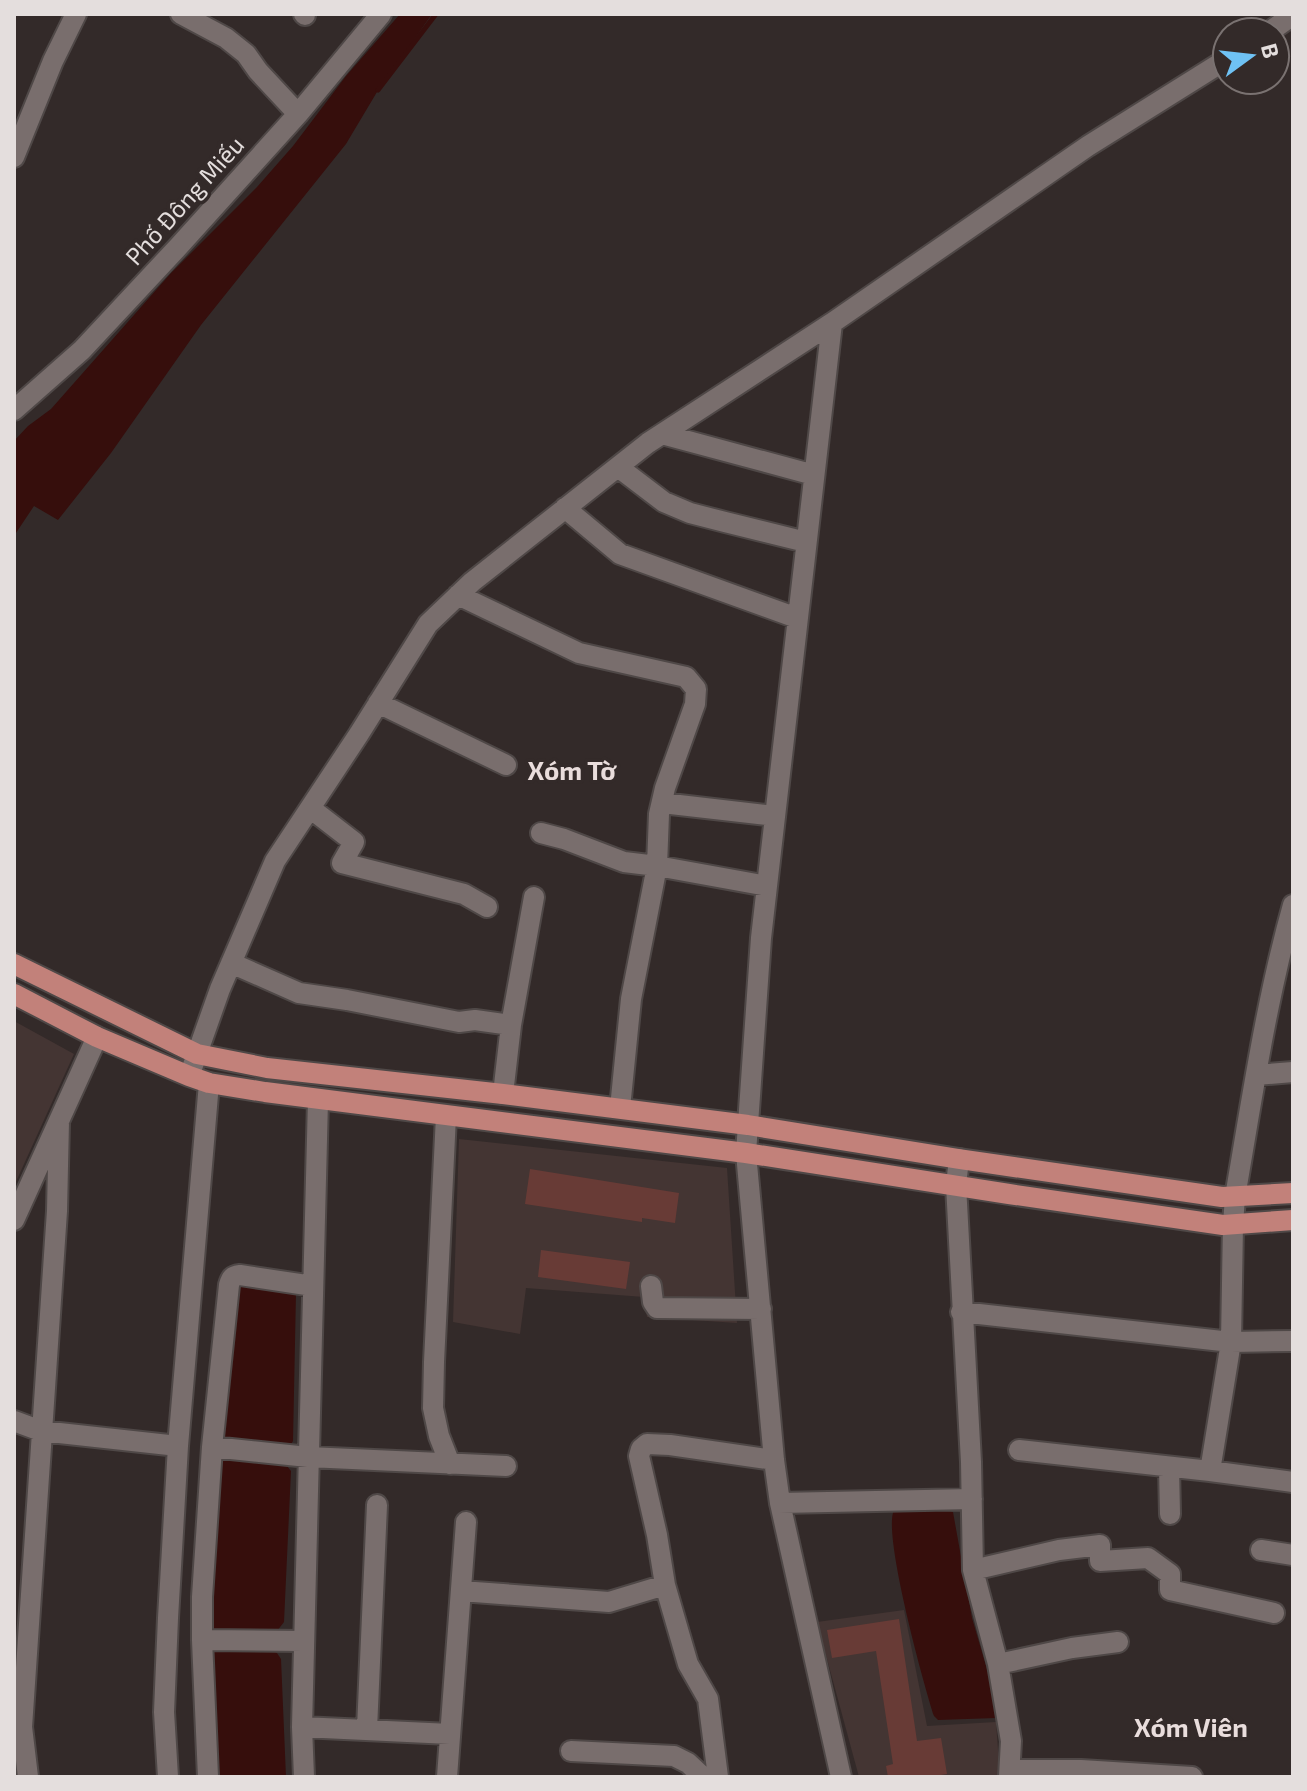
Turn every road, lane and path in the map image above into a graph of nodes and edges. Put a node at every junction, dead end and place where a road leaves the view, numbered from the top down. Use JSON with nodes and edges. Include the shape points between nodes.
{"nodes":[{"id":1,"x":76,"y":14,"type":"edge"},
{"id":2,"x":181,"y":14,"type":"edge"},
{"id":3,"x":381,"y":14,"type":"edge"},
{"id":4,"x":1211,"y":69,"type":"edge"},
{"id":5,"x":298,"y":114,"type":"junction"},
{"id":6,"x":14,"y":157,"type":"edge"},
{"id":7,"x":832,"y":323,"type":"junction"},
{"id":8,"x":14,"y":410,"type":"edge"},
{"id":9,"x":662,"y":434,"type":"junction"},
{"id":10,"x":618,"y":467,"type":"junction"},
{"id":11,"x":814,"y":475,"type":"junction"},
{"id":12,"x":565,"y":508,"type":"junction"},
{"id":13,"x":806,"y":542,"type":"junction"},
{"id":14,"x":458,"y":595,"type":"junction"},
{"id":15,"x":797,"y":618,"type":"junction"},
{"id":16,"x":378,"y":703,"type":"junction"},
{"id":17,"x":506,"y":765,"type":"dead end"},
{"id":18,"x":662,"y":803,"type":"junction"},
{"id":19,"x":310,"y":808,"type":"junction"},
{"id":20,"x":775,"y":816,"type":"junction"},
{"id":21,"x":541,"y":833,"type":"dead end"},
{"id":22,"x":657,"y":866,"type":"junction"},
{"id":23,"x":767,"y":886,"type":"junction"},
{"id":24,"x":534,"y":897,"type":"dead end"},
{"id":25,"x":1293,"y":905,"type":"edge"},
{"id":26,"x":487,"y":907,"type":"dead end"},
{"id":27,"x":231,"y":963,"type":"junction"},
{"id":28,"x":1285,"y":963,"type":"edge"},
{"id":29,"x":14,"y":964,"type":"edge"},
{"id":30,"x":14,"y":994,"type":"edge"},
{"id":31,"x":511,"y":1025,"type":"junction"},
{"id":32,"x":97,"y":1037,"type":"junction"},
{"id":33,"x":197,"y":1054,"type":"junction"},
{"id":34,"x":1293,"y":1072,"type":"edge"},
{"id":35,"x":1256,"y":1075,"type":"junction"},
{"id":36,"x":189,"y":1076,"type":"junction"},
{"id":37,"x":209,"y":1083,"type":"junction"},
{"id":38,"x":503,"y":1094,"type":"junction"},
{"id":39,"x":318,"y":1100,"type":"junction"},
{"id":40,"x":620,"y":1108,"type":"junction"},
{"id":41,"x":446,"y":1116,"type":"junction"},
{"id":42,"x":59,"y":1121,"type":"junction"},
{"id":43,"x":748,"y":1125,"type":"junction"},
{"id":44,"x":746,"y":1153,"type":"junction"},
{"id":45,"x":959,"y":1159,"type":"junction"},
{"id":46,"x":956,"y":1185,"type":"junction"},
{"id":47,"x":1293,"y":1193,"type":"edge"},
{"id":48,"x":1235,"y":1197,"type":"junction"},
{"id":49,"x":14,"y":1220,"type":"edge"},
{"id":50,"x":1293,"y":1220,"type":"edge"},
{"id":51,"x":1233,"y":1224,"type":"junction"},
{"id":52,"x":313,"y":1286,"type":"junction"},
{"id":53,"x":651,"y":1286,"type":"dead end"},
{"id":54,"x":761,"y":1309,"type":"junction"},
{"id":55,"x":961,"y":1312,"type":"junction"},
{"id":56,"x":1231,"y":1342,"type":"junction"},
{"id":57,"x":1291,"y":1342,"type":"edge"},
{"id":58,"x":14,"y":1421,"type":"edge"},
{"id":59,"x":41,"y":1431,"type":"junction"},
{"id":60,"x":178,"y":1446,"type":"junction"},
{"id":61,"x":212,"y":1447,"type":"junction"},
{"id":62,"x":1019,"y":1450,"type":"dead end"},
{"id":63,"x":308,"y":1457,"type":"junction"},
{"id":64,"x":774,"y":1460,"type":"junction"},
{"id":65,"x":450,"y":1464,"type":"junction"},
{"id":66,"x":506,"y":1466,"type":"dead end"},
{"id":67,"x":1169,"y":1467,"type":"junction"},
{"id":68,"x":1210,"y":1471,"type":"junction"},
{"id":69,"x":1293,"y":1482,"type":"edge"},
{"id":70,"x":972,"y":1499,"type":"junction"},
{"id":71,"x":780,"y":1503,"type":"junction"},
{"id":72,"x":377,"y":1505,"type":"dead end"},
{"id":73,"x":1170,"y":1514,"type":"dead end"},
{"id":74,"x":466,"y":1522,"type":"dead end"},
{"id":75,"x":1261,"y":1550,"type":"dead end"},
{"id":76,"x":1293,"y":1555,"type":"edge"},
{"id":77,"x":973,"y":1570,"type":"junction"},
{"id":78,"x":665,"y":1585,"type":"junction"},
{"id":79,"x":461,"y":1591,"type":"junction"},
{"id":80,"x":1274,"y":1613,"type":"dead end"},
{"id":81,"x":202,"y":1640,"type":"junction"},
{"id":82,"x":304,"y":1641,"type":"junction"},
{"id":83,"x":1118,"y":1642,"type":"dead end"},
{"id":84,"x":998,"y":1664,"type":"junction"},
{"id":85,"x":18,"y":1727,"type":"edge"},
{"id":86,"x":302,"y":1727,"type":"junction"},
{"id":87,"x":367,"y":1729,"type":"junction"},
{"id":88,"x":450,"y":1734,"type":"junction"},
{"id":89,"x":571,"y":1751,"type":"dead end"},
{"id":90,"x":1009,"y":1774,"type":"edge"},
{"id":91,"x":28,"y":1777,"type":"edge"},
{"id":92,"x":168,"y":1777,"type":"edge"},
{"id":93,"x":208,"y":1777,"type":"edge"},
{"id":94,"x":304,"y":1777,"type":"edge"},
{"id":95,"x":447,"y":1777,"type":"edge"},
{"id":96,"x":703,"y":1777,"type":"edge"},
{"id":97,"x":718,"y":1777,"type":"edge"},
{"id":98,"x":841,"y":1777,"type":"edge"},
{"id":99,"x":1192,"y":1777,"type":"edge"}],
"edges":[{"from":1,"to":6,"type":"street"},
{"from":2,"to":5,"type":"street","via":[[246,54]]},
{"from":3,"to":5,"type":"street","name":"Phố Đông Miếu"},
{"from":4,"to":7,"type":"street","via":[[1088,146]]},
{"from":5,"to":8,"type":"street","name":"Phố Đông Miếu","via":[[82,350]]},
{"from":7,"to":9,"type":"street"},
{"from":7,"to":11,"type":"street"},
{"from":9,"to":10,"type":"street"},
{"from":9,"to":11,"type":"street"},
{"from":10,"to":12,"type":"street"},
{"from":10,"to":13,"type":"street","via":[[664,502]]},
{"from":11,"to":13,"type":"street"},
{"from":12,"to":14,"type":"street"},
{"from":12,"to":15,"type":"street","via":[[620,554]]},
{"from":13,"to":15,"type":"street"},
{"from":14,"to":16,"type":"street","via":[[428,624]]},
{"from":14,"to":18,"type":"street","via":[[579,653],[686,677],[696,689],[695,704]]},
{"from":15,"to":20,"type":"street"},
{"from":16,"to":17,"type":"street"},
{"from":16,"to":19,"type":"street"},
{"from":18,"to":20,"type":"street"},
{"from":18,"to":22,"type":"street"},
{"from":19,"to":26,"type":"street","via":[[354,842],[342,863],[464,894]]},
{"from":19,"to":27,"type":"street","via":[[275,861]]},
{"from":20,"to":23,"type":"street"},
{"from":21,"to":22,"type":"street","via":[[624,862]]},
{"from":22,"to":23,"type":"street"},
{"from":22,"to":40,"type":"street","via":[[631,999]]},
{"from":23,"to":43,"type":"street"},
{"from":24,"to":31,"type":"street"},
{"from":25,"to":28,"type":"street"},
{"from":27,"to":31,"type":"street","via":[[299,993],[459,1022]]},
{"from":27,"to":33,"type":"street"},
{"from":28,"to":35,"type":"street","via":[[1264,1025]]},
{"from":29,"to":33,"type":"main road"},
{"from":30,"to":32,"type":"main road"},
{"from":31,"to":38,"type":"street"},
{"from":32,"to":36,"type":"main road"},
{"from":32,"to":42,"type":"street"},
{"from":33,"to":36,"type":"street"},
{"from":33,"to":38,"type":"main road","via":[[333,1077]]},
{"from":34,"to":35,"type":"street"},
{"from":35,"to":48,"type":"street"},
{"from":36,"to":37,"type":"main road"},
{"from":37,"to":39,"type":"main road"},
{"from":37,"to":60,"type":"street"},
{"from":38,"to":40,"type":"main road"},
{"from":39,"to":41,"type":"main road"},
{"from":39,"to":52,"type":"street"},
{"from":40,"to":43,"type":"main road"},
{"from":41,"to":44,"type":"main road"},
{"from":41,"to":65,"type":"street","via":[[433,1408]]},
{"from":42,"to":49,"type":"street"},
{"from":42,"to":59,"type":"street"},
{"from":43,"to":44,"type":"street"},
{"from":43,"to":45,"type":"main road"},
{"from":44,"to":46,"type":"main road"},
{"from":44,"to":54,"type":"street"},
{"from":45,"to":46,"type":"street"},
{"from":45,"to":48,"type":"main road"},
{"from":46,"to":51,"type":"main road"},
{"from":46,"to":55,"type":"street"},
{"from":47,"to":48,"type":"main road"},
{"from":48,"to":51,"type":"street"},
{"from":50,"to":51,"type":"main road"},
{"from":51,"to":56,"type":"street"},
{"from":52,"to":61,"type":"street","via":[[240,1275],[231,1279]]},
{"from":52,"to":63,"type":"street"},
{"from":53,"to":54,"type":"street","via":[[657,1308]]},
{"from":54,"to":64,"type":"street"},
{"from":55,"to":56,"type":"street"},
{"from":55,"to":70,"type":"street"},
{"from":56,"to":57,"type":"street"},
{"from":56,"to":68,"type":"street"},
{"from":58,"to":59,"type":"street"},
{"from":59,"to":60,"type":"street"},
{"from":59,"to":85,"type":"street"},
{"from":60,"to":92,"type":"street","via":[[164,1712]]},
{"from":61,"to":63,"type":"street"},
{"from":61,"to":81,"type":"street"},
{"from":62,"to":67,"type":"street"},
{"from":63,"to":65,"type":"street"},
{"from":63,"to":82,"type":"street"},
{"from":64,"to":71,"type":"street"},
{"from":64,"to":78,"type":"street","via":[[670,1445],[647,1444],[641,1449]]},
{"from":65,"to":66,"type":"street"},
{"from":67,"to":68,"type":"street"},
{"from":67,"to":73,"type":"street"},
{"from":68,"to":69,"type":"street"},
{"from":70,"to":71,"type":"street"},
{"from":70,"to":77,"type":"street"},
{"from":71,"to":98,"type":"street"},
{"from":72,"to":87,"type":"street"},
{"from":74,"to":79,"type":"street"},
{"from":75,"to":76,"type":"street"},
{"from":77,"to":80,"type":"street","via":[[1100,1545],[1100,1561],[1148,1558],[1170,1574],[1170,1590]]},
{"from":77,"to":84,"type":"street"},
{"from":78,"to":79,"type":"street","via":[[609,1602]]},
{"from":78,"to":97,"type":"street","via":[[688,1664],[708,1699]]},
{"from":79,"to":88,"type":"street"},
{"from":81,"to":82,"type":"street"},
{"from":81,"to":93,"type":"street"},
{"from":82,"to":86,"type":"street"},
{"from":83,"to":84,"type":"street"},
{"from":84,"to":90,"type":"street","via":[[1011,1741]]},
{"from":85,"to":91,"type":"street"},
{"from":86,"to":87,"type":"street"},
{"from":86,"to":94,"type":"street"},
{"from":87,"to":88,"type":"street"},
{"from":88,"to":95,"type":"street"},
{"from":89,"to":96,"type":"street","via":[[674,1756]]},
{"from":90,"to":99,"type":"street","via":[[1081,1770]]}]}
